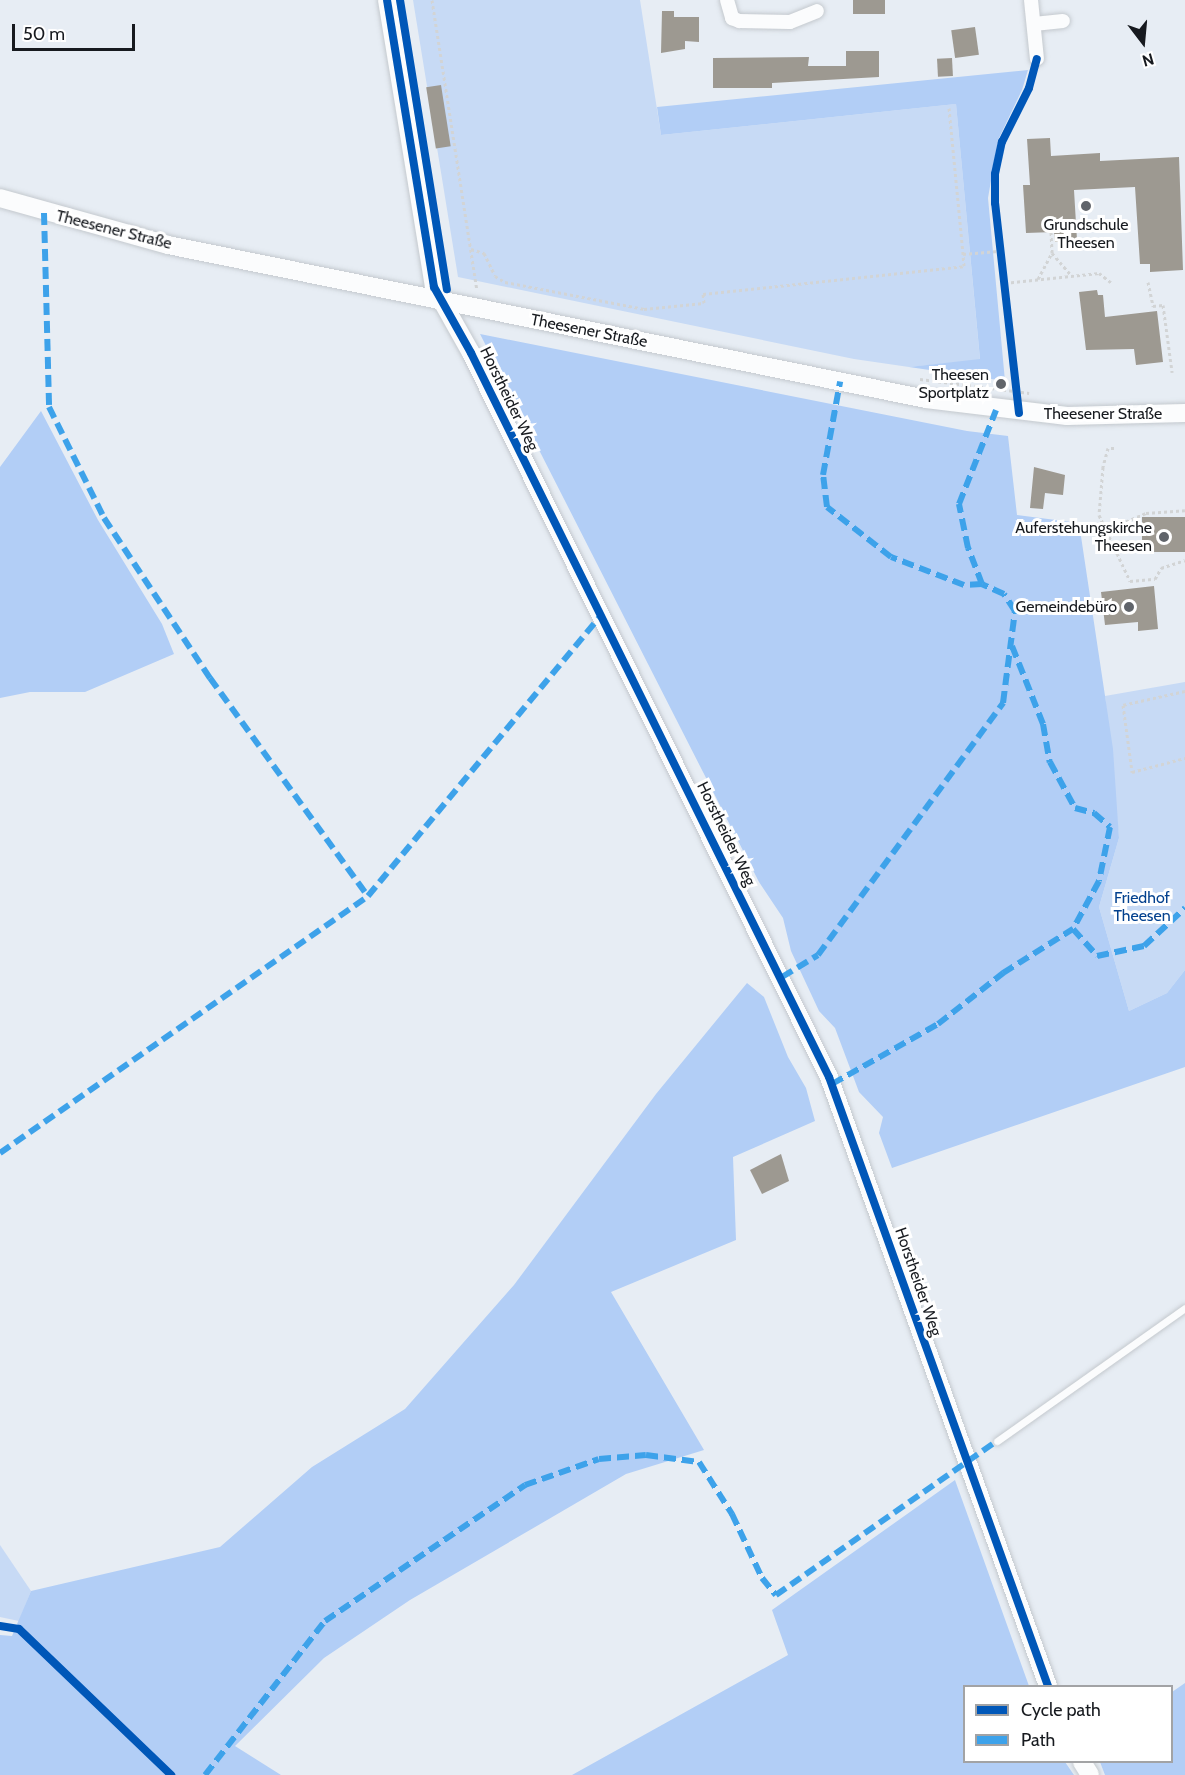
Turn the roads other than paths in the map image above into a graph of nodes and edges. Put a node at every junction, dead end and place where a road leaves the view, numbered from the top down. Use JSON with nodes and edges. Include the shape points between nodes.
{"nodes":[{"id":1,"x":387,"y":0,"type":"edge"},
{"id":2,"x":728,"y":0,"type":"edge"},
{"id":3,"x":1031,"y":0,"type":"edge"},
{"id":4,"x":816,"y":11,"type":"dead end"},
{"id":5,"x":1063,"y":21,"type":"dead end"},
{"id":6,"x":1034,"y":24,"type":"junction"},
{"id":7,"x":1037,"y":59,"type":"dead end"},
{"id":8,"x":0,"y":198,"type":"edge"},
{"id":9,"x":442,"y":301,"type":"junction"},
{"id":10,"x":1185,"y":412,"type":"edge"},
{"id":11,"x":1185,"y":1308,"type":"edge"},
{"id":12,"x":997,"y":1441,"type":"dead end"},
{"id":13,"x":1048,"y":1685,"type":"edge"}],
"edges":[{"from":1,"to":9,"type":"street","name":"Horstheider Weg","via":[[428,267]]},
{"from":2,"to":4,"type":"street","via":[[732,18],[739,21],[790,22]]},
{"from":3,"to":6,"type":"street"},
{"from":5,"to":6,"type":"street"},
{"from":6,"to":7,"type":"street"},
{"from":8,"to":9,"type":"street","name":"Theesener Straße","via":[[168,245]]},
{"from":9,"to":10,"type":"street","name":"Theesener Straße","via":[[926,399],[1019,413],[1090,416]]},
{"from":9,"to":13,"type":"street","name":"Horstheider Weg","via":[[829,1077]]},
{"from":11,"to":12,"type":"lane"}]}
